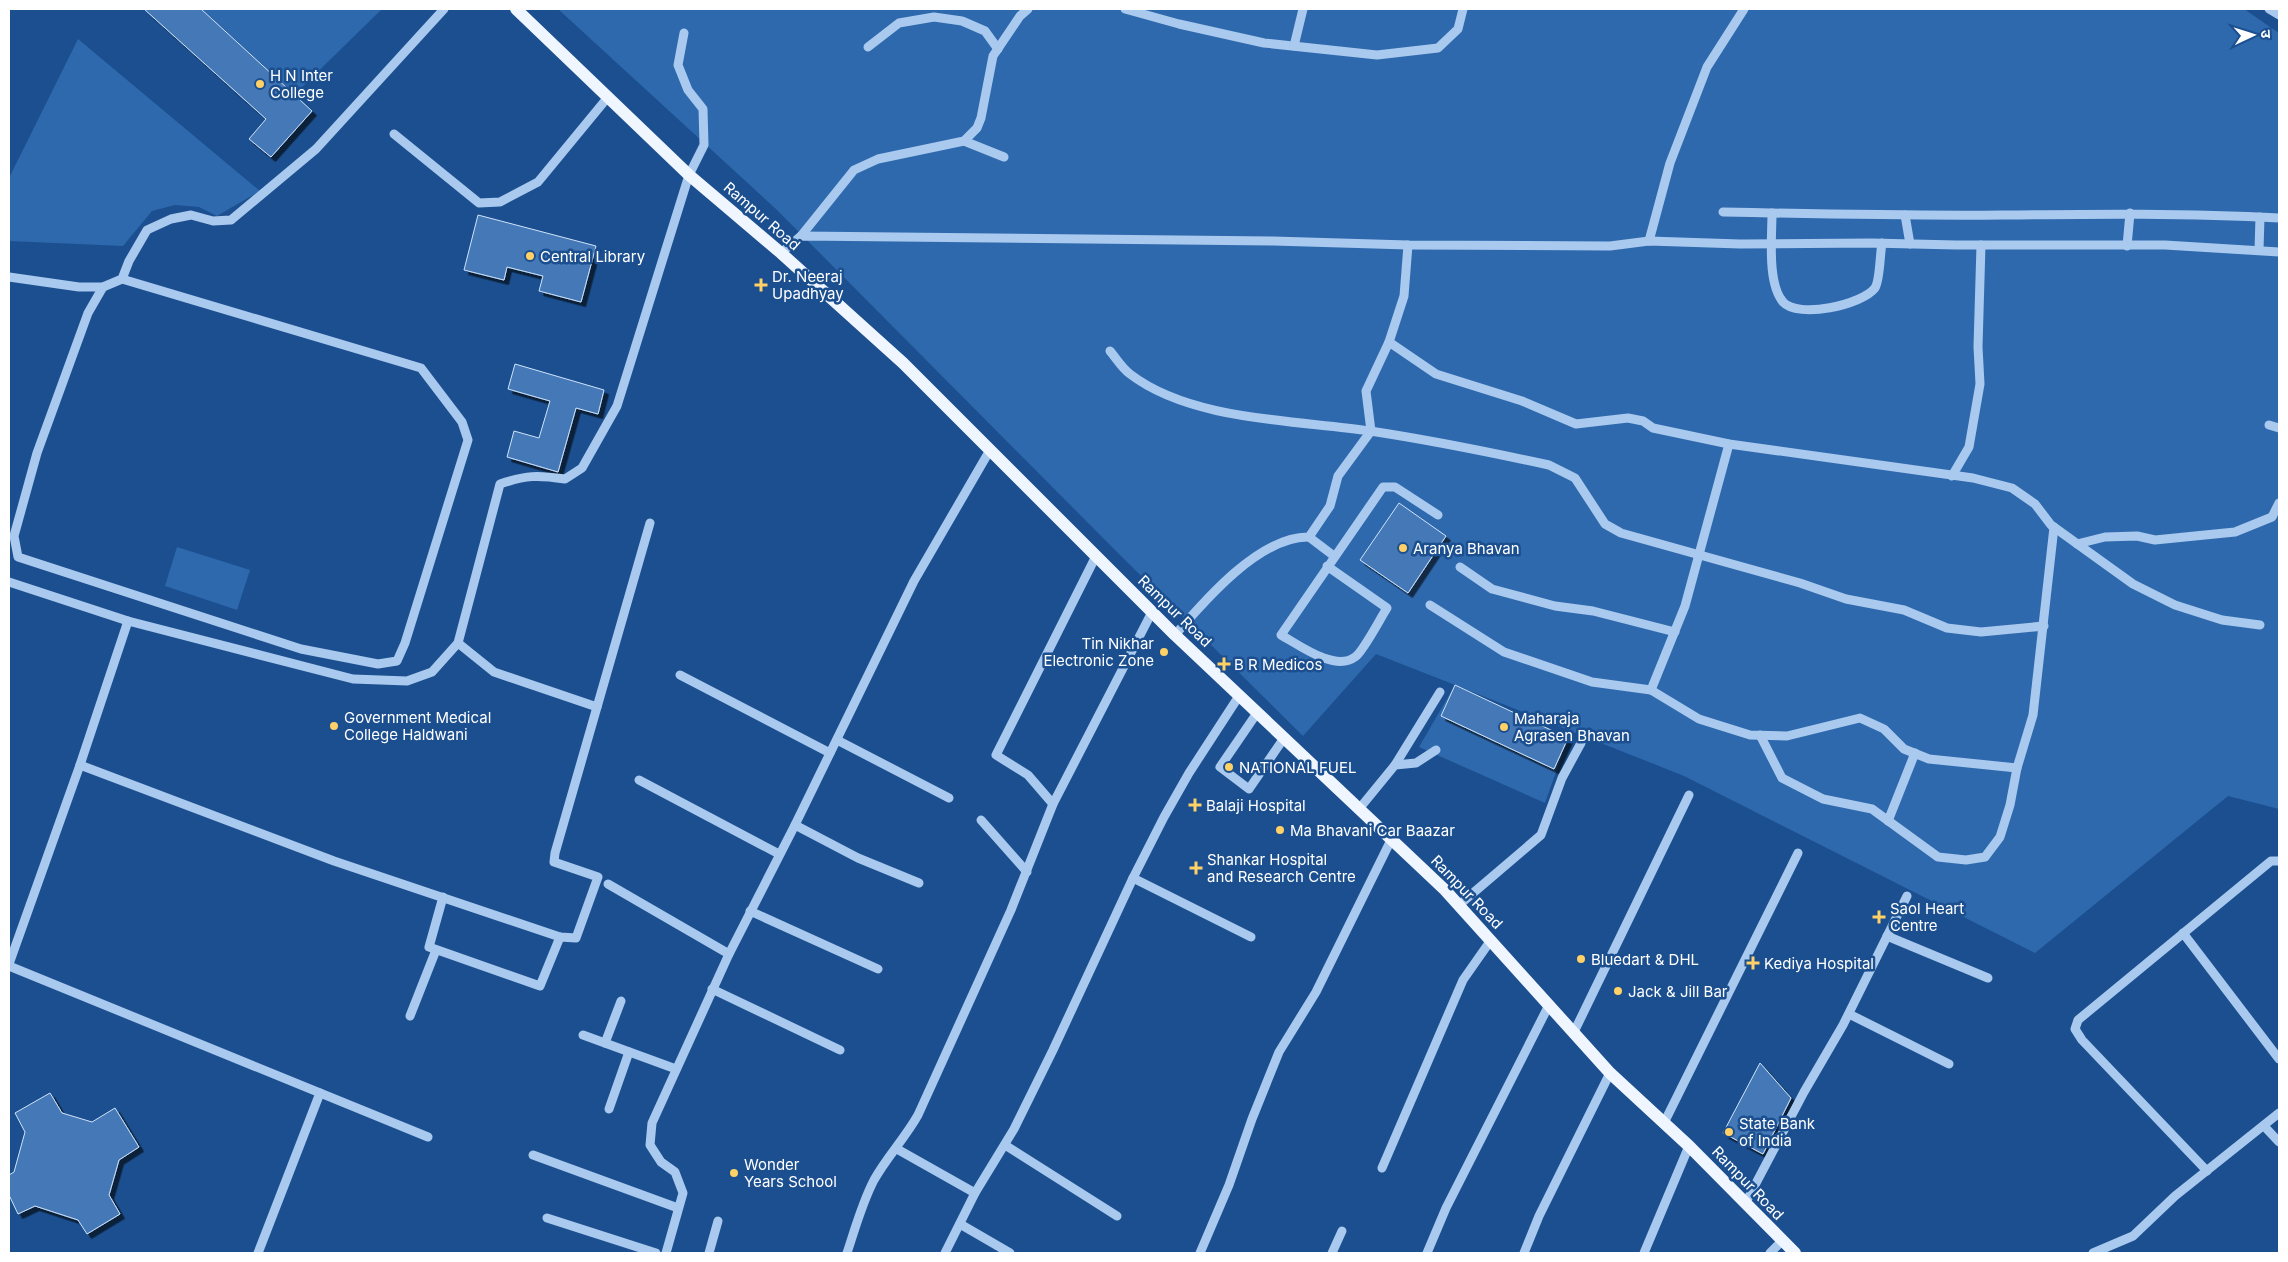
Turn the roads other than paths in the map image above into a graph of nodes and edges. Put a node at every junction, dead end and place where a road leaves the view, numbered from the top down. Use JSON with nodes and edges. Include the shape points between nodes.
{"nodes":[{"id":1,"x":444,"y":9,"type":"edge"},
{"id":2,"x":516,"y":9,"type":"edge"},
{"id":3,"x":1028,"y":9,"type":"edge"},
{"id":4,"x":1125,"y":9,"type":"edge"},
{"id":5,"x":1304,"y":9,"type":"edge"},
{"id":6,"x":1463,"y":9,"type":"edge"},
{"id":7,"x":1744,"y":9,"type":"edge"},
{"id":8,"x":2269,"y":9,"type":"edge"},
{"id":9,"x":2279,"y":15,"type":"edge"},
{"id":10,"x":684,"y":33,"type":"dead end"},
{"id":11,"x":1294,"y":46,"type":"junction"},
{"id":12,"x":868,"y":47,"type":"dead end"},
{"id":13,"x":998,"y":49,"type":"junction"},
{"id":14,"x":608,"y":97,"type":"junction"},
{"id":15,"x":394,"y":134,"type":"dead end"},
{"id":16,"x":964,"y":141,"type":"junction"},
{"id":17,"x":1004,"y":157,"type":"dead end"},
{"id":18,"x":689,"y":175,"type":"junction"},
{"id":19,"x":1723,"y":212,"type":"dead end"},
{"id":20,"x":1772,"y":213,"type":"junction"},
{"id":21,"x":2130,"y":213,"type":"junction"},
{"id":22,"x":1905,"y":215,"type":"junction"},
{"id":23,"x":2260,"y":217,"type":"junction"},
{"id":24,"x":2279,"y":218,"type":"edge"},
{"id":25,"x":801,"y":236,"type":"junction"},
{"id":26,"x":1649,"y":241,"type":"junction"},
{"id":27,"x":1882,"y":243,"type":"junction"},
{"id":28,"x":1772,"y":244,"type":"junction"},
{"id":29,"x":1910,"y":244,"type":"junction"},
{"id":30,"x":1408,"y":245,"type":"junction"},
{"id":31,"x":1981,"y":246,"type":"junction"},
{"id":32,"x":2127,"y":246,"type":"junction"},
{"id":33,"x":2260,"y":250,"type":"junction"},
{"id":34,"x":2279,"y":252,"type":"edge"},
{"id":35,"x":781,"y":253,"type":"junction"},
{"id":36,"x":9,"y":277,"type":"edge"},
{"id":37,"x":122,"y":279,"type":"junction"},
{"id":38,"x":103,"y":287,"type":"junction"},
{"id":39,"x":1390,"y":342,"type":"junction"},
{"id":40,"x":1110,"y":351,"type":"dead end"},
{"id":41,"x":2269,"y":425,"type":"dead end"},
{"id":42,"x":2279,"y":428,"type":"edge"},
{"id":43,"x":1371,"y":431,"type":"junction"},
{"id":44,"x":1729,"y":444,"type":"junction"},
{"id":45,"x":990,"y":450,"type":"junction"},
{"id":46,"x":1952,"y":476,"type":"junction"},
{"id":47,"x":2279,"y":502,"type":"edge"},
{"id":48,"x":1438,"y":515,"type":"dead end"},
{"id":49,"x":2276,"y":519,"type":"edge"},
{"id":50,"x":650,"y":524,"type":"dead end"},
{"id":51,"x":2054,"y":527,"type":"junction"},
{"id":52,"x":1309,"y":537,"type":"junction"},
{"id":53,"x":2078,"y":544,"type":"junction"},
{"id":54,"x":1699,"y":555,"type":"junction"},
{"id":55,"x":1096,"y":556,"type":"junction"},
{"id":56,"x":1334,"y":556,"type":"junction"},
{"id":57,"x":1327,"y":566,"type":"junction"},
{"id":58,"x":1460,"y":566,"type":"dead end"},
{"id":59,"x":9,"y":582,"type":"edge"},
{"id":60,"x":1430,"y":605,"type":"dead end"},
{"id":61,"x":1152,"y":612,"type":"junction"},
{"id":62,"x":128,"y":621,"type":"junction"},
{"id":63,"x":2260,"y":625,"type":"dead end"},
{"id":64,"x":2044,"y":626,"type":"junction"},
{"id":65,"x":1675,"y":632,"type":"junction"},
{"id":66,"x":1175,"y":635,"type":"junction"},
{"id":67,"x":458,"y":643,"type":"junction"},
{"id":68,"x":680,"y":675,"type":"dead end"},
{"id":69,"x":1651,"y":690,"type":"junction"},
{"id":70,"x":1440,"y":692,"type":"dead end"},
{"id":71,"x":1239,"y":696,"type":"junction"},
{"id":72,"x":597,"y":707,"type":"junction"},
{"id":73,"x":1257,"y":713,"type":"junction"},
{"id":74,"x":1760,"y":735,"type":"junction"},
{"id":75,"x":1284,"y":738,"type":"junction"},
{"id":76,"x":836,"y":740,"type":"junction"},
{"id":77,"x":1581,"y":743,"type":"dead end"},
{"id":78,"x":1436,"y":750,"type":"dead end"},
{"id":79,"x":830,"y":753,"type":"junction"},
{"id":80,"x":1916,"y":753,"type":"junction"},
{"id":81,"x":80,"y":765,"type":"junction"},
{"id":82,"x":1395,"y":765,"type":"junction"},
{"id":83,"x":2017,"y":768,"type":"junction"},
{"id":84,"x":639,"y":780,"type":"dead end"},
{"id":85,"x":1689,"y":795,"type":"dead end"},
{"id":86,"x":949,"y":798,"type":"dead end"},
{"id":87,"x":1053,"y":804,"type":"junction"},
{"id":88,"x":1359,"y":809,"type":"junction"},
{"id":89,"x":981,"y":820,"type":"dead end"},
{"id":90,"x":1888,"y":822,"type":"junction"},
{"id":91,"x":795,"y":825,"type":"junction"},
{"id":92,"x":1391,"y":840,"type":"junction"},
{"id":93,"x":1798,"y":853,"type":"dead end"},
{"id":94,"x":779,"y":854,"type":"junction"},
{"id":95,"x":2279,"y":861,"type":"edge"},
{"id":96,"x":1027,"y":872,"type":"junction"},
{"id":97,"x":1133,"y":878,"type":"junction"},
{"id":98,"x":919,"y":883,"type":"dead end"},
{"id":99,"x":608,"y":884,"type":"dead end"},
{"id":100,"x":1907,"y":896,"type":"dead end"},
{"id":101,"x":442,"y":897,"type":"junction"},
{"id":102,"x":1459,"y":905,"type":"junction"},
{"id":103,"x":750,"y":911,"type":"junction"},
{"id":104,"x":2183,"y":933,"type":"junction"},
{"id":105,"x":560,"y":936,"type":"junction"},
{"id":106,"x":1887,"y":936,"type":"junction"},
{"id":107,"x":1251,"y":937,"type":"dead end"},
{"id":108,"x":1491,"y":940,"type":"junction"},
{"id":109,"x":436,"y":950,"type":"junction"},
{"id":110,"x":729,"y":954,"type":"junction"},
{"id":111,"x":9,"y":966,"type":"edge"},
{"id":112,"x":878,"y":969,"type":"dead end"},
{"id":113,"x":1988,"y":978,"type":"dead end"},
{"id":114,"x":712,"y":989,"type":"junction"},
{"id":115,"x":621,"y":1001,"type":"dead end"},
{"id":116,"x":1549,"y":1005,"type":"junction"},
{"id":117,"x":1849,"y":1014,"type":"junction"},
{"id":118,"x":410,"y":1016,"type":"dead end"},
{"id":119,"x":1574,"y":1032,"type":"junction"},
{"id":120,"x":583,"y":1035,"type":"dead end"},
{"id":121,"x":605,"y":1043,"type":"junction"},
{"id":122,"x":840,"y":1050,"type":"dead end"},
{"id":123,"x":629,"y":1052,"type":"junction"},
{"id":124,"x":2279,"y":1059,"type":"edge"},
{"id":125,"x":1949,"y":1064,"type":"dead end"},
{"id":126,"x":676,"y":1069,"type":"junction"},
{"id":127,"x":1610,"y":1073,"type":"junction"},
{"id":128,"x":320,"y":1093,"type":"junction"},
{"id":129,"x":609,"y":1109,"type":"dead end"},
{"id":130,"x":2279,"y":1113,"type":"edge"},
{"id":131,"x":1664,"y":1123,"type":"junction"},
{"id":132,"x":2264,"y":1126,"type":"junction"},
{"id":133,"x":428,"y":1137,"type":"dead end"},
{"id":134,"x":2279,"y":1142,"type":"edge"},
{"id":135,"x":1005,"y":1145,"type":"junction"},
{"id":136,"x":1689,"y":1146,"type":"junction"},
{"id":137,"x":897,"y":1148,"type":"junction"},
{"id":138,"x":532,"y":1155,"type":"dead end"},
{"id":139,"x":1382,"y":1168,"type":"dead end"},
{"id":140,"x":2207,"y":1171,"type":"junction"},
{"id":141,"x":975,"y":1193,"type":"junction"},
{"id":142,"x":1745,"y":1204,"type":"junction"},
{"id":143,"x":678,"y":1208,"type":"junction"},
{"id":144,"x":1117,"y":1216,"type":"dead end"},
{"id":145,"x":547,"y":1218,"type":"dead end"},
{"id":146,"x":718,"y":1221,"type":"dead end"},
{"id":147,"x":960,"y":1224,"type":"junction"},
{"id":148,"x":1342,"y":1231,"type":"dead end"},
{"id":149,"x":1782,"y":1241,"type":"junction"},
{"id":150,"x":258,"y":1253,"type":"edge"},
{"id":151,"x":656,"y":1253,"type":"edge"},
{"id":152,"x":666,"y":1253,"type":"edge"},
{"id":153,"x":708,"y":1253,"type":"edge"},
{"id":154,"x":847,"y":1253,"type":"edge"},
{"id":155,"x":945,"y":1253,"type":"edge"},
{"id":156,"x":1010,"y":1253,"type":"edge"},
{"id":157,"x":1200,"y":1253,"type":"edge"},
{"id":158,"x":1332,"y":1253,"type":"edge"},
{"id":159,"x":1428,"y":1253,"type":"edge"},
{"id":160,"x":1524,"y":1253,"type":"edge"},
{"id":161,"x":1644,"y":1253,"type":"edge"},
{"id":162,"x":1770,"y":1253,"type":"edge"},
{"id":163,"x":1795,"y":1253,"type":"edge"},
{"id":164,"x":2093,"y":1253,"type":"edge"}],
"edges":[{"from":1,"to":37,"type":"street","via":[[316,149],[231,220],[213,221],[190,215],[147,230]]},
{"from":2,"to":14,"type":"main road","name":"Rampur Road"},
{"from":3,"to":13,"type":"street"},
{"from":4,"to":11,"type":"street","via":[[1264,43]]},
{"from":5,"to":11,"type":"street"},
{"from":6,"to":11,"type":"street","via":[[1458,30],[1438,48],[1377,55]]},
{"from":7,"to":26,"type":"street","via":[[1707,67],[1670,163]]},
{"from":8,"to":9,"type":"street"},
{"from":10,"to":18,"type":"street","via":[[678,65],[688,90],[703,109],[704,145]]},
{"from":12,"to":13,"type":"street","via":[[899,23],[934,17],[962,21],[985,31]]},
{"from":13,"to":16,"type":"street","via":[[993,56],[981,118],[977,128]]},
{"from":14,"to":15,"type":"street","via":[[538,182],[500,202],[479,203]]},
{"from":14,"to":18,"type":"main road","name":"Rampur Road"},
{"from":16,"to":17,"type":"street"},
{"from":16,"to":25,"type":"street","via":[[878,159],[854,170]]},
{"from":18,"to":35,"type":"main road","name":"Rampur Road"},
{"from":18,"to":67,"type":"street","via":[[617,406],[582,468],[565,479],[524,476],[500,484]]},
{"from":19,"to":20,"type":"street"},
{"from":20,"to":22,"type":"street"},
{"from":20,"to":28,"type":"street"},
{"from":21,"to":22,"type":"street"},
{"from":21,"to":23,"type":"street"},
{"from":21,"to":32,"type":"street"},
{"from":22,"to":29,"type":"street"},
{"from":23,"to":24,"type":"street"},
{"from":23,"to":33,"type":"street"},
{"from":25,"to":30,"type":"street"},
{"from":25,"to":35,"type":"street"},
{"from":26,"to":28,"type":"street"},
{"from":26,"to":30,"type":"street","via":[[1610,246]]},
{"from":27,"to":28,"type":"street"},
{"from":27,"to":28,"type":"street","via":[[1876,286],[1867,296],[1847,305],[1795,310],[1784,303],[1774,287]]},
{"from":27,"to":29,"type":"street"},
{"from":29,"to":31,"type":"street"},
{"from":30,"to":39,"type":"street","via":[[1404,296]]},
{"from":31,"to":32,"type":"street"},
{"from":31,"to":46,"type":"street","via":[[1980,384],[1969,447]]},
{"from":32,"to":33,"type":"street"},
{"from":33,"to":34,"type":"street"},
{"from":35,"to":45,"type":"main road","name":"Rampur Road","via":[[903,363]]},
{"from":36,"to":38,"type":"street","via":[[79,287]]},
{"from":37,"to":38,"type":"street"},
{"from":37,"to":38,"type":"street","via":[[421,368],[462,422],[468,440],[405,643],[396,661],[378,664],[300,649],[18,557],[14,536],[37,453],[88,313]]},
{"from":39,"to":43,"type":"street","via":[[1366,391]]},
{"from":39,"to":44,"type":"street","via":[[1436,374],[1522,401],[1576,424],[1628,418],[1653,428]]},
{"from":40,"to":43,"type":"street","via":[[1129,374],[1168,396],[1255,418]]},
{"from":41,"to":42,"type":"street"},
{"from":43,"to":52,"type":"street","via":[[1338,476],[1330,506]]},
{"from":43,"to":54,"type":"street","via":[[1548,465],[1575,478],[1605,524],[1621,533]]},
{"from":44,"to":46,"type":"street"},
{"from":44,"to":54,"type":"street"},
{"from":45,"to":55,"type":"main road","name":"Rampur Road"},
{"from":45,"to":76,"type":"street","via":[[914,581]]},
{"from":46,"to":51,"type":"street","via":[[2012,488],[2035,504]]},
{"from":47,"to":49,"type":"street"},
{"from":48,"to":56,"type":"street","via":[[1395,486],[1383,487]]},
{"from":49,"to":53,"type":"street","via":[[2235,532],[2154,540],[2137,536],[2105,537]]},
{"from":50,"to":72,"type":"street"},
{"from":51,"to":53,"type":"street"},
{"from":51,"to":64,"type":"street"},
{"from":52,"to":56,"type":"street"},
{"from":52,"to":66,"type":"street","via":[[1280,543],[1256,556],[1193,613]]},
{"from":53,"to":63,"type":"street","via":[[2133,584],[2175,606],[2222,620]]},
{"from":54,"to":64,"type":"street","via":[[1846,599],[1904,610],[1947,628],[1981,632]]},
{"from":54,"to":65,"type":"street"},
{"from":55,"to":61,"type":"main road","name":"Rampur Road"},
{"from":55,"to":87,"type":"street","via":[[996,755],[1028,775]]},
{"from":56,"to":57,"type":"street"},
{"from":57,"to":57,"type":"street","via":[[1281,635],[1323,658],[1340,663],[1356,657],[1387,608]]},
{"from":58,"to":65,"type":"street","via":[[1492,589]]},
{"from":59,"to":62,"type":"street"},
{"from":60,"to":69,"type":"street","via":[[1504,652],[1592,682]]},
{"from":61,"to":66,"type":"main road","name":"Rampur Road"},
{"from":61,"to":87,"type":"street"},
{"from":62,"to":67,"type":"street","via":[[353,679],[407,681],[432,672]]},
{"from":62,"to":81,"type":"street"},
{"from":64,"to":83,"type":"street","via":[[2033,715]]},
{"from":65,"to":69,"type":"street"},
{"from":66,"to":71,"type":"main road","name":"Rampur Road"},
{"from":67,"to":72,"type":"street","via":[[494,672]]},
{"from":68,"to":79,"type":"street"},
{"from":69,"to":74,"type":"street","via":[[1699,719],[1750,735]]},
{"from":70,"to":82,"type":"street"},
{"from":71,"to":73,"type":"main road","name":"Rampur Road"},
{"from":71,"to":97,"type":"street","via":[[1189,773]]},
{"from":72,"to":105,"type":"street","via":[[554,862],[598,877],[576,938]]},
{"from":73,"to":75,"type":"main road","name":"Rampur Road"},
{"from":73,"to":75,"type":"street","via":[[1220,768],[1249,789]]},
{"from":74,"to":80,"type":"street","via":[[1787,736],[1860,718],[1884,729],[1904,749]]},
{"from":74,"to":90,"type":"street","via":[[1782,778],[1823,800],[1872,809]]},
{"from":75,"to":88,"type":"main road","name":"Rampur Road"},
{"from":76,"to":79,"type":"street"},
{"from":76,"to":86,"type":"street"},
{"from":77,"to":102,"type":"street","via":[[1562,778],[1541,835]]},
{"from":78,"to":82,"type":"street","via":[[1416,763]]},
{"from":79,"to":91,"type":"street"},
{"from":80,"to":83,"type":"street","via":[[1938,760]]},
{"from":80,"to":90,"type":"street"},
{"from":81,"to":101,"type":"street","via":[[334,861]]},
{"from":81,"to":111,"type":"street"},
{"from":82,"to":88,"type":"street"},
{"from":83,"to":90,"type":"street","via":[[2000,837],[1985,857],[1966,860],[1938,857]]},
{"from":84,"to":94,"type":"street"},
{"from":85,"to":119,"type":"street"},
{"from":87,"to":96,"type":"street"},
{"from":88,"to":92,"type":"main road","name":"Rampur Road"},
{"from":89,"to":96,"type":"street"},
{"from":91,"to":94,"type":"street"},
{"from":91,"to":98,"type":"street","via":[[858,858]]},
{"from":92,"to":102,"type":"main road","name":"Rampur Road"},
{"from":92,"to":157,"type":"street","via":[[1320,985],[1279,1052]]},
{"from":93,"to":131,"type":"street"},
{"from":94,"to":103,"type":"street"},
{"from":95,"to":104,"type":"street","via":[[2271,861]]},
{"from":96,"to":137,"type":"street","via":[[918,1115]]},
{"from":97,"to":107,"type":"street"},
{"from":97,"to":135,"type":"street"},
{"from":99,"to":110,"type":"street"},
{"from":100,"to":106,"type":"street"},
{"from":101,"to":105,"type":"street"},
{"from":101,"to":109,"type":"street","via":[[429,947]]},
{"from":102,"to":108,"type":"main road","name":"Rampur Road"},
{"from":103,"to":110,"type":"street"},
{"from":103,"to":112,"type":"street"},
{"from":104,"to":124,"type":"street"},
{"from":104,"to":140,"type":"street","via":[[2078,1020],[2075,1029]]},
{"from":105,"to":109,"type":"street","via":[[540,986]]},
{"from":106,"to":113,"type":"street"},
{"from":106,"to":117,"type":"street"},
{"from":108,"to":116,"type":"main road","name":"Rampur Road"},
{"from":108,"to":139,"type":"street","via":[[1463,980]]},
{"from":109,"to":118,"type":"street"},
{"from":110,"to":114,"type":"street"},
{"from":111,"to":128,"type":"street"},
{"from":114,"to":122,"type":"street"},
{"from":114,"to":126,"type":"street"},
{"from":115,"to":121,"type":"street"},
{"from":116,"to":119,"type":"main road","name":"Rampur Road"},
{"from":116,"to":159,"type":"street","via":[[1446,1208]]},
{"from":117,"to":125,"type":"street"},
{"from":117,"to":142,"type":"street"},
{"from":119,"to":127,"type":"main road","name":"Rampur Road"},
{"from":120,"to":121,"type":"street"},
{"from":121,"to":123,"type":"street"},
{"from":123,"to":126,"type":"street"},
{"from":123,"to":129,"type":"street"},
{"from":126,"to":143,"type":"street","via":[[652,1123],[650,1146],[661,1162],[675,1172],[683,1193]]},
{"from":127,"to":131,"type":"main road","name":"Rampur Road"},
{"from":127,"to":160,"type":"street"},
{"from":128,"to":133,"type":"street"},
{"from":128,"to":150,"type":"street"},
{"from":130,"to":132,"type":"street"},
{"from":131,"to":136,"type":"main road","name":"Rampur Road"},
{"from":132,"to":134,"type":"street"},
{"from":132,"to":140,"type":"street"},
{"from":135,"to":141,"type":"street"},
{"from":135,"to":144,"type":"street"},
{"from":136,"to":142,"type":"main road","name":"Rampur Road"},
{"from":136,"to":161,"type":"street"},
{"from":137,"to":141,"type":"street"},
{"from":137,"to":154,"type":"street","via":[[874,1180]]},
{"from":138,"to":143,"type":"street"},
{"from":140,"to":164,"type":"street","via":[[2133,1236]]},
{"from":141,"to":147,"type":"street"},
{"from":142,"to":149,"type":"main road","name":"Rampur Road"},
{"from":143,"to":152,"type":"street"},
{"from":145,"to":151,"type":"street"},
{"from":146,"to":153,"type":"street"},
{"from":147,"to":155,"type":"street"},
{"from":147,"to":156,"type":"street"},
{"from":148,"to":158,"type":"street"},
{"from":149,"to":162,"type":"street"},
{"from":149,"to":163,"type":"main road","name":"Rampur Road"}]}
